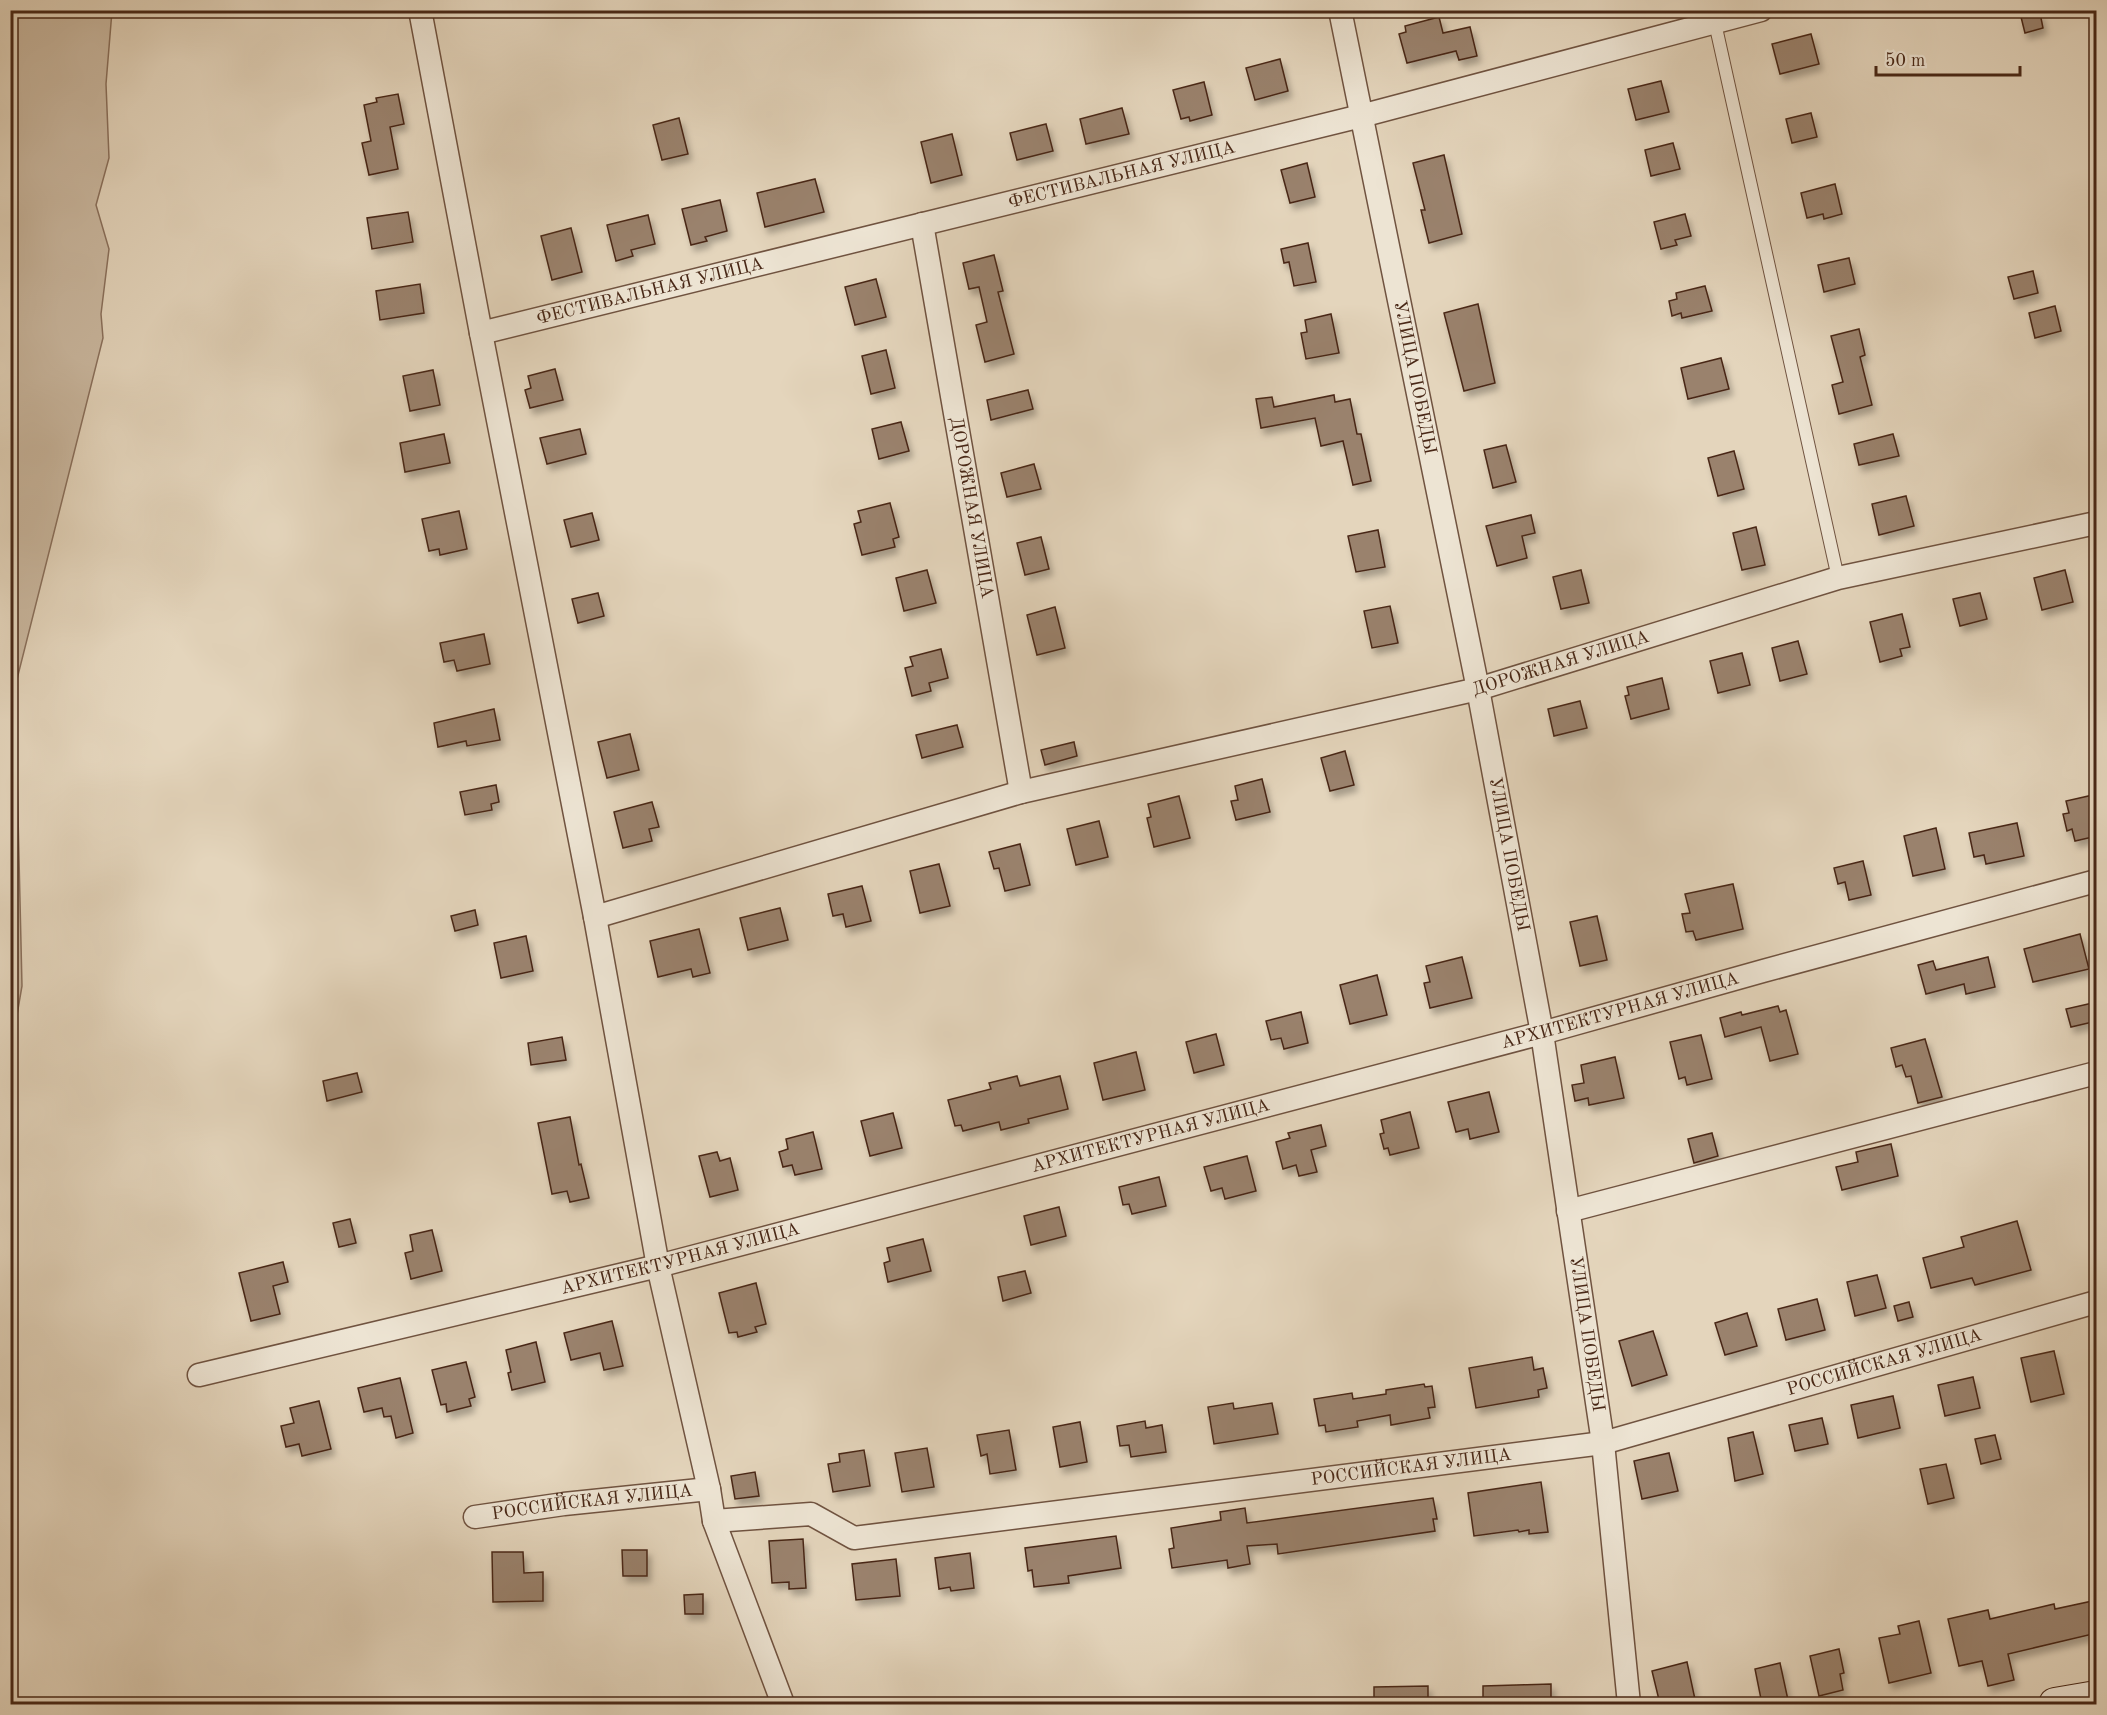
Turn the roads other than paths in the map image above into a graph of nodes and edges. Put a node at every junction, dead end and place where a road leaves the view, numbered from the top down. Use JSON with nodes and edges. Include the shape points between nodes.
{"nodes":[{"id":1,"x":420,"y":10,"type":"edge"},
{"id":2,"x":1340,"y":10,"type":"edge"},
{"id":3,"x":1761,"y":10,"type":"edge"},
{"id":4,"x":1714,"y":23,"type":"junction"},
{"id":5,"x":1360,"y":116,"type":"junction"},
{"id":6,"x":922,"y":224,"type":"junction"},
{"id":7,"x":481,"y":333,"type":"junction"},
{"id":8,"x":2097,"y":523,"type":"edge"},
{"id":9,"x":1838,"y":578,"type":"junction"},
{"id":10,"x":1479,"y":689,"type":"junction"},
{"id":11,"x":1021,"y":792,"type":"junction"},
{"id":12,"x":2097,"y":881,"type":"edge"},
{"id":13,"x":595,"y":917,"type":"junction"},
{"id":14,"x":1542,"y":1033,"type":"junction"},
{"id":15,"x":2097,"y":1073,"type":"edge"},
{"id":16,"x":1568,"y":1211,"type":"junction"},
{"id":17,"x":658,"y":1266,"type":"junction"},
{"id":18,"x":2097,"y":1302,"type":"edge"},
{"id":19,"x":199,"y":1375,"type":"dead end"},
{"id":20,"x":1603,"y":1443,"type":"junction"},
{"id":21,"x":710,"y":1489,"type":"junction"},
{"id":22,"x":475,"y":1517,"type":"dead end"},
{"id":23,"x":714,"y":1521,"type":"junction"},
{"id":24,"x":2097,"y":1697,"type":"edge"},
{"id":25,"x":783,"y":1704,"type":"edge"},
{"id":26,"x":1629,"y":1704,"type":"edge"},
{"id":27,"x":2055,"y":1704,"type":"edge"}],
"edges":[{"from":1,"to":7,"type":"street"},
{"from":2,"to":5,"type":"street","name":"УЛИЦА ПОБЕДЫ"},
{"from":3,"to":4,"type":"street","name":"ФЕСТИВАЛЬНАЯ УЛИЦА"},
{"from":4,"to":5,"type":"street","name":"ФЕСТИВАЛЬНАЯ УЛИЦА"},
{"from":4,"to":9,"type":"lane"},
{"from":5,"to":6,"type":"street","name":"ФЕСТИВАЛЬНАЯ УЛИЦА"},
{"from":5,"to":10,"type":"street","name":"УЛИЦА ПОБЕДЫ"},
{"from":6,"to":7,"type":"street","name":"ФЕСТИВАЛЬНАЯ УЛИЦА"},
{"from":6,"to":11,"type":"street","name":"ДОРОЖНАЯ УЛИЦА"},
{"from":7,"to":13,"type":"street"},
{"from":8,"to":9,"type":"street","name":"ДОРОЖНАЯ УЛИЦА"},
{"from":9,"to":10,"type":"street","name":"ДОРОЖНАЯ УЛИЦА"},
{"from":10,"to":11,"type":"street","name":"ДОРОЖНАЯ УЛИЦА"},
{"from":10,"to":14,"type":"street","name":"УЛИЦА ПОБЕДЫ"},
{"from":11,"to":13,"type":"street","name":"ДОРОЖНАЯ УЛИЦА"},
{"from":12,"to":14,"type":"street","name":"АРХИТЕКТУРНАЯ УЛИЦА"},
{"from":13,"to":17,"type":"street"},
{"from":14,"to":16,"type":"street","name":"УЛИЦА ПОБЕДЫ"},
{"from":14,"to":17,"type":"street","name":"АРХИТЕКТУРНАЯ УЛИЦА"},
{"from":15,"to":16,"type":"street"},
{"from":16,"to":20,"type":"street","name":"УЛИЦА ПОБЕДЫ"},
{"from":17,"to":19,"type":"street","name":"АРХИТЕКТУРНАЯ УЛИЦА"},
{"from":17,"to":21,"type":"street"},
{"from":18,"to":20,"type":"street","name":"РОССИЙСКАЯ УЛИЦА"},
{"from":20,"to":23,"type":"street","name":"РОССИЙСКАЯ УЛИЦА","via":[[854,1538],[811,1514]]},
{"from":20,"to":26,"type":"street","name":"УЛИЦА ПОБЕДЫ"},
{"from":21,"to":22,"type":"street","name":"РОССИЙСКАЯ УЛИЦА"},
{"from":21,"to":23,"type":"street"},
{"from":23,"to":25,"type":"street"},
{"from":24,"to":27,"type":"street"}]}
